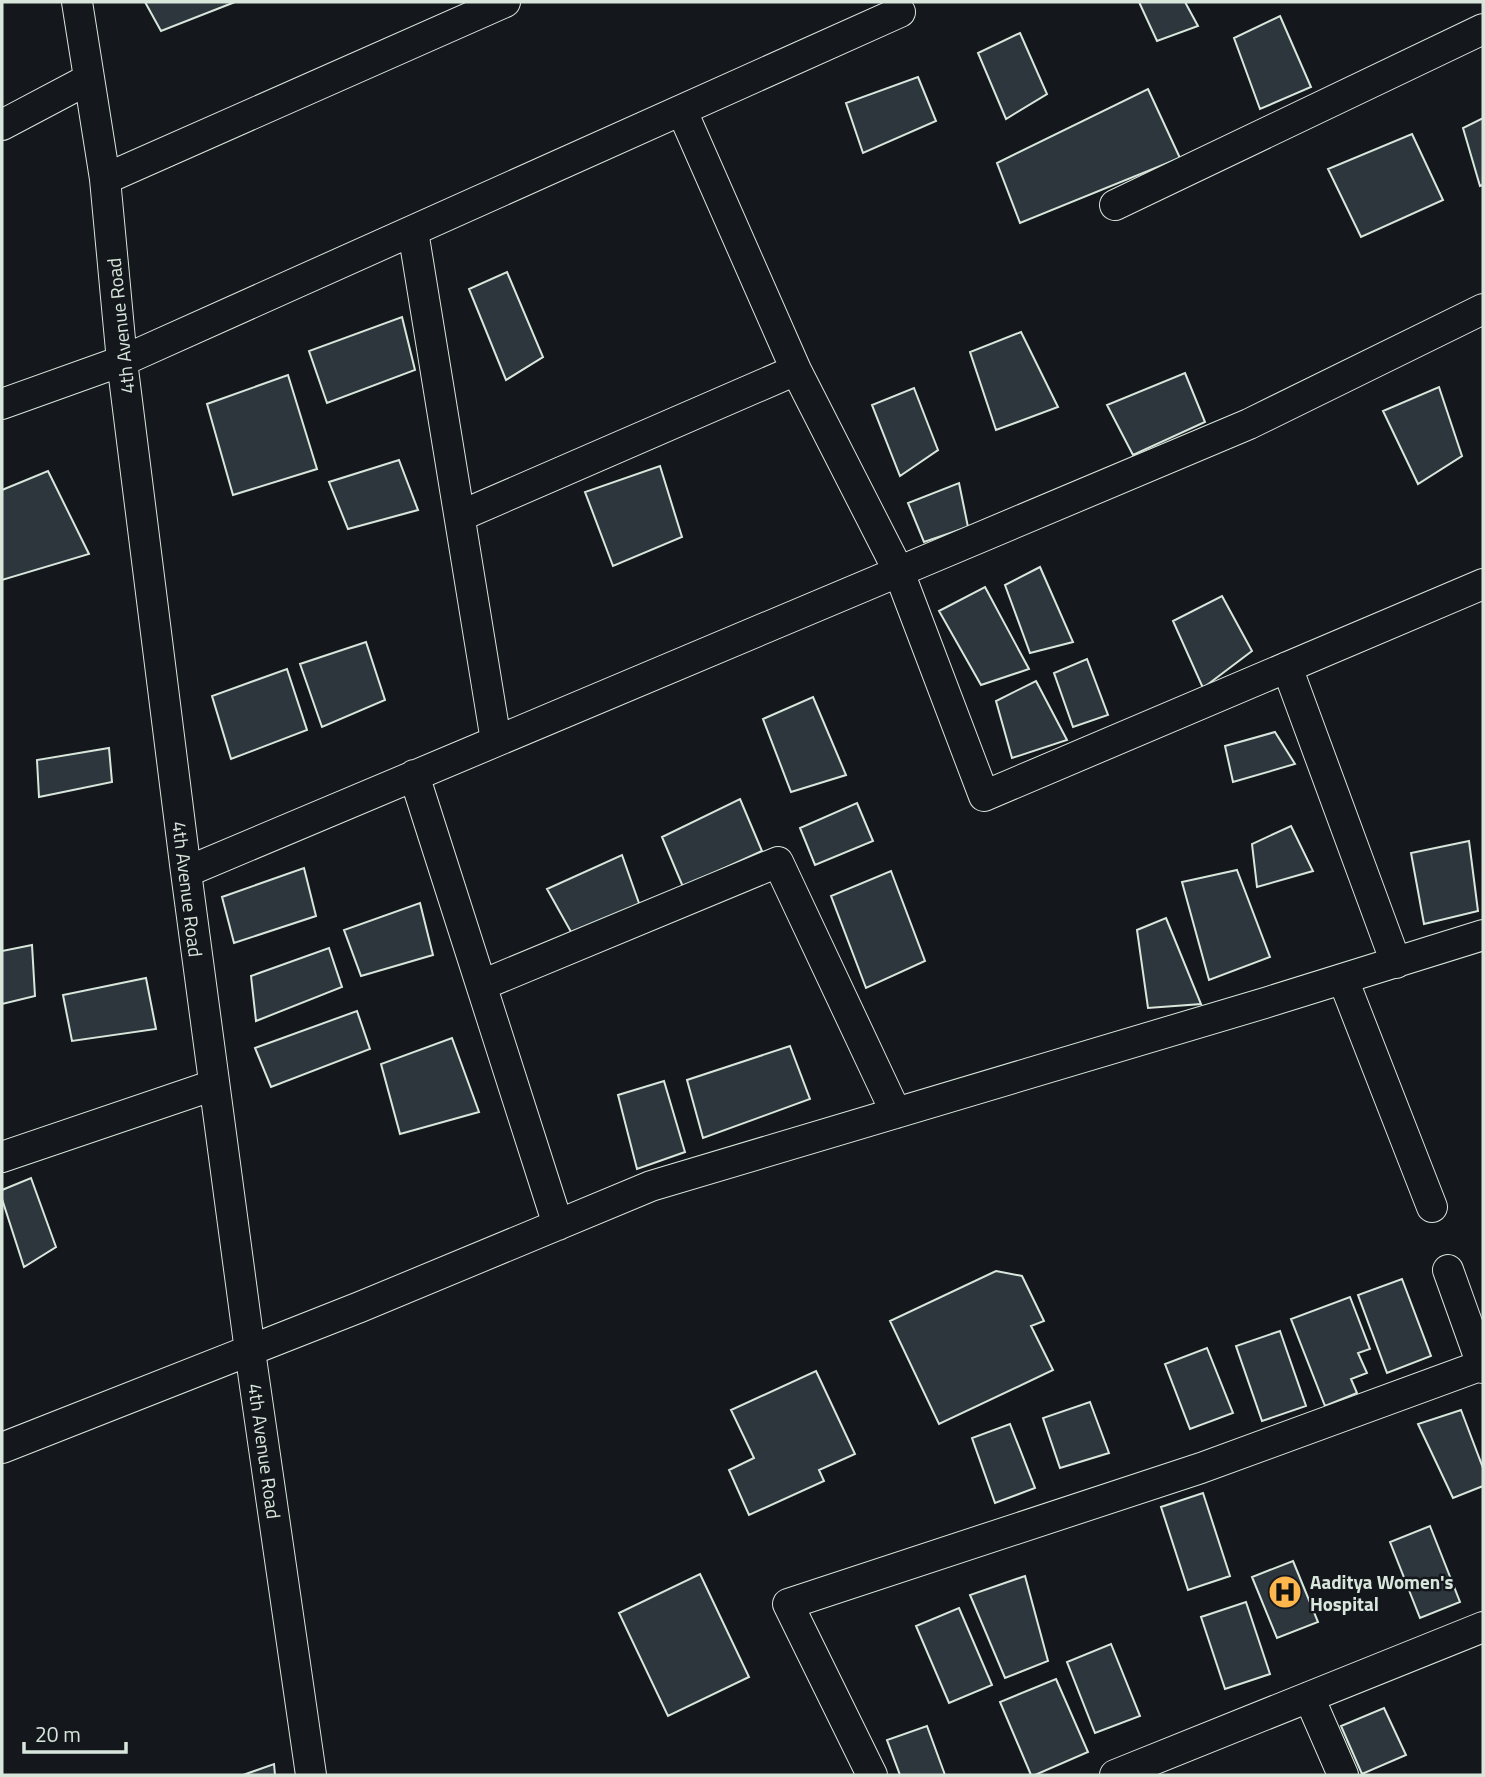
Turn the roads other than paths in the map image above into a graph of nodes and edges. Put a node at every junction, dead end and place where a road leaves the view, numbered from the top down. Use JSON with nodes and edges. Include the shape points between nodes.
{"nodes":[{"id":1,"x":77,"y":2,"type":"edge"},
{"id":2,"x":505,"y":2,"type":"edge"},
{"id":3,"x":907,"y":5,"type":"edge"},
{"id":4,"x":1483,"y":29,"type":"edge"},
{"id":5,"x":89,"y":79,"type":"junction"},
{"id":6,"x":682,"y":110,"type":"junction"},
{"id":7,"x":2,"y":125,"type":"edge"},
{"id":8,"x":105,"y":179,"type":"junction"},
{"id":9,"x":1115,"y":205,"type":"dead end"},
{"id":10,"x":413,"y":231,"type":"junction"},
{"id":11,"x":1483,"y":309,"type":"edge"},
{"id":12,"x":122,"y":361,"type":"junction"},
{"id":13,"x":796,"y":370,"type":"junction"},
{"id":14,"x":2,"y":404,"type":"edge"},
{"id":15,"x":460,"y":516,"type":"junction"},
{"id":16,"x":899,"y":572,"type":"junction"},
{"id":17,"x":1483,"y":584,"type":"edge"},
{"id":18,"x":1287,"y":667,"type":"junction"},
{"id":19,"x":496,"y":741,"type":"junction"},
{"id":20,"x":415,"y":775,"type":"junction"},
{"id":21,"x":186,"y":872,"type":"junction"},
{"id":22,"x":1483,"y":935,"type":"edge"},
{"id":23,"x":1396,"y":962,"type":"junction"},
{"id":24,"x":1343,"y":979,"type":"junction"},
{"id":25,"x":482,"y":985,"type":"junction"},
{"id":26,"x":215,"y":1084,"type":"junction"},
{"id":27,"x":896,"y":1113,"type":"junction"},
{"id":28,"x":2,"y":1157,"type":"edge"},
{"id":29,"x":1432,"y":1207,"type":"dead end"},
{"id":30,"x":558,"y":1225,"type":"junction"},
{"id":31,"x":1448,"y":1270,"type":"dead end"},
{"id":32,"x":250,"y":1351,"type":"junction"},
{"id":33,"x":1483,"y":1366,"type":"edge"},
{"id":34,"x":2,"y":1448,"type":"edge"},
{"id":35,"x":1483,"y":1626,"type":"edge"},
{"id":36,"x":1308,"y":1697,"type":"junction"},
{"id":37,"x":311,"y":1775,"type":"edge"},
{"id":38,"x":872,"y":1775,"type":"edge"},
{"id":39,"x":1115,"y":1775,"type":"edge"},
{"id":40,"x":1343,"y":1775,"type":"edge"}],
"edges":[{"from":1,"to":5,"type":"street","name":"4th Avenue Road"},
{"from":2,"to":8,"type":"street"},
{"from":3,"to":6,"type":"street"},
{"from":4,"to":9,"type":"street"},
{"from":5,"to":7,"type":"street"},
{"from":5,"to":8,"type":"street","name":"4th Avenue Road"},
{"from":6,"to":10,"type":"street"},
{"from":6,"to":13,"type":"street"},
{"from":8,"to":12,"type":"street","name":"4th Avenue Road"},
{"from":10,"to":12,"type":"street"},
{"from":10,"to":15,"type":"street"},
{"from":11,"to":16,"type":"street","via":[[1249,425]]},
{"from":12,"to":14,"type":"street"},
{"from":12,"to":21,"type":"street","name":"4th Avenue Road"},
{"from":13,"to":15,"type":"street"},
{"from":13,"to":16,"type":"street"},
{"from":15,"to":19,"type":"street"},
{"from":16,"to":18,"type":"street","via":[[984,796]]},
{"from":16,"to":19,"type":"street"},
{"from":17,"to":18,"type":"street"},
{"from":18,"to":23,"type":"street"},
{"from":19,"to":20,"type":"street"},
{"from":20,"to":21,"type":"street"},
{"from":20,"to":25,"type":"street"},
{"from":21,"to":26,"type":"street","name":"4th Avenue Road"},
{"from":22,"to":23,"type":"street"},
{"from":23,"to":24,"type":"street"},
{"from":24,"to":27,"type":"street"},
{"from":24,"to":29,"type":"street"},
{"from":25,"to":27,"type":"street","via":[[778,862]]},
{"from":25,"to":30,"type":"street"},
{"from":26,"to":28,"type":"street"},
{"from":26,"to":32,"type":"street","name":"4th Avenue Road"},
{"from":27,"to":30,"type":"street","via":[[651,1186]]},
{"from":30,"to":32,"type":"street"},
{"from":31,"to":33,"type":"street"},
{"from":32,"to":34,"type":"street"},
{"from":32,"to":37,"type":"street","name":"4th Avenue Road"},
{"from":33,"to":38,"type":"street","via":[[1200,1468],[788,1604]]},
{"from":35,"to":36,"type":"street"},
{"from":36,"to":39,"type":"street"},
{"from":36,"to":40,"type":"street"}]}
